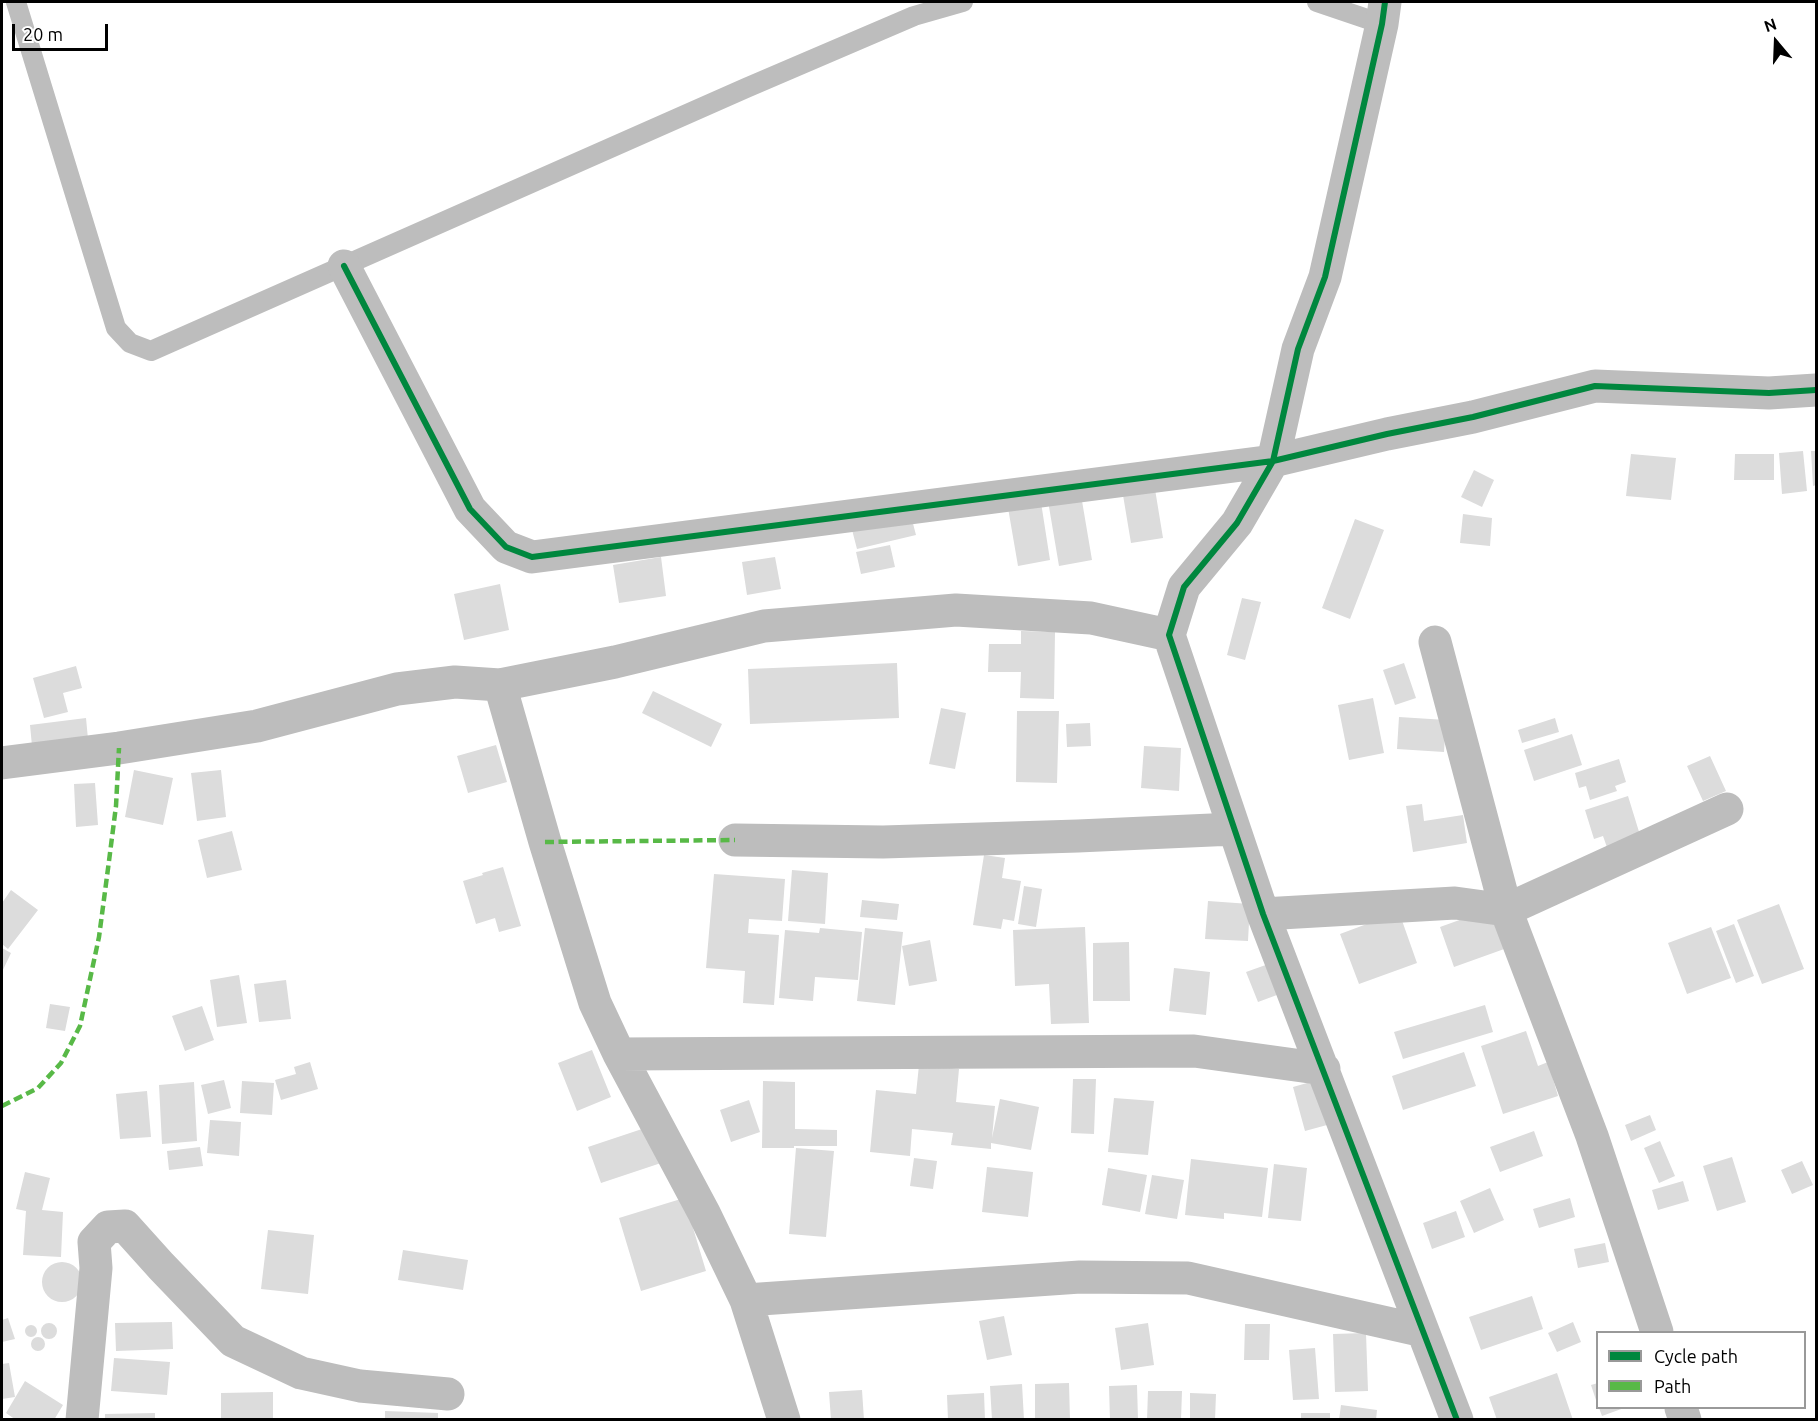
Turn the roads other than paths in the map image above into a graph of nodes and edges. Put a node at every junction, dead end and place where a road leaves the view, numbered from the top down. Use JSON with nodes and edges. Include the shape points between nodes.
{"nodes":[{"id":1,"x":16,"y":2,"type":"edge"},
{"id":2,"x":963,"y":2,"type":"edge"},
{"id":3,"x":1317,"y":2,"type":"edge"},
{"id":4,"x":1384,"y":13,"type":"edge"},
{"id":5,"x":344,"y":266,"type":"junction"},
{"id":6,"x":1816,"y":390,"type":"edge"},
{"id":7,"x":1273,"y":461,"type":"junction"},
{"id":8,"x":1169,"y":635,"type":"junction"},
{"id":9,"x":1436,"y":642,"type":"dead end"},
{"id":10,"x":500,"y":685,"type":"junction"},
{"id":11,"x":2,"y":763,"type":"edge"},
{"id":12,"x":1728,"y":809,"type":"dead end"},
{"id":13,"x":1234,"y":829,"type":"junction"},
{"id":14,"x":735,"y":840,"type":"dead end"},
{"id":15,"x":1506,"y":910,"type":"junction"},
{"id":16,"x":1263,"y":914,"type":"junction"},
{"id":17,"x":619,"y":1054,"type":"junction"},
{"id":18,"x":1324,"y":1068,"type":"junction"},
{"id":19,"x":746,"y":1300,"type":"junction"},
{"id":20,"x":1423,"y":1331,"type":"junction"},
{"id":21,"x":1657,"y":1331,"type":"edge"},
{"id":22,"x":448,"y":1394,"type":"dead end"},
{"id":23,"x":82,"y":1419,"type":"edge"},
{"id":24,"x":784,"y":1419,"type":"edge"},
{"id":25,"x":1457,"y":1419,"type":"edge"}],
"edges":[{"from":1,"to":5,"type":"lane","via":[[116,328],[130,343],[151,351]]},
{"from":2,"to":5,"type":"lane","via":[[914,16]]},
{"from":3,"to":4,"type":"lane"},
{"from":4,"to":7,"type":"street","via":[[1325,277],[1298,349]]},
{"from":5,"to":7,"type":"street","via":[[470,509],[506,547],[532,557]]},
{"from":6,"to":7,"type":"street","via":[[1769,393],[1595,386]]},
{"from":7,"to":8,"type":"street","via":[[1237,523],[1184,587]]},
{"from":8,"to":10,"type":"street","via":[[1091,618],[956,610],[764,626]]},
{"from":8,"to":13,"type":"street"},
{"from":9,"to":15,"type":"street"},
{"from":10,"to":11,"type":"street","via":[[455,682],[397,689],[257,726]]},
{"from":10,"to":17,"type":"street","via":[[595,1003]]},
{"from":12,"to":15,"type":"street"},
{"from":13,"to":14,"type":"street","via":[[883,842]]},
{"from":13,"to":16,"type":"street"},
{"from":15,"to":16,"type":"street","via":[[1455,903]]},
{"from":15,"to":21,"type":"street","via":[[1592,1136]]},
{"from":16,"to":18,"type":"street"},
{"from":17,"to":18,"type":"street","via":[[1194,1051]]},
{"from":17,"to":19,"type":"street"},
{"from":18,"to":20,"type":"street"},
{"from":19,"to":20,"type":"street","via":[[1080,1277],[1188,1278]]},
{"from":19,"to":24,"type":"street"},
{"from":20,"to":25,"type":"street"},
{"from":22,"to":23,"type":"street","via":[[360,1386],[301,1373],[234,1341],[125,1226],[108,1227],[93,1242],[96,1268]]}]}
